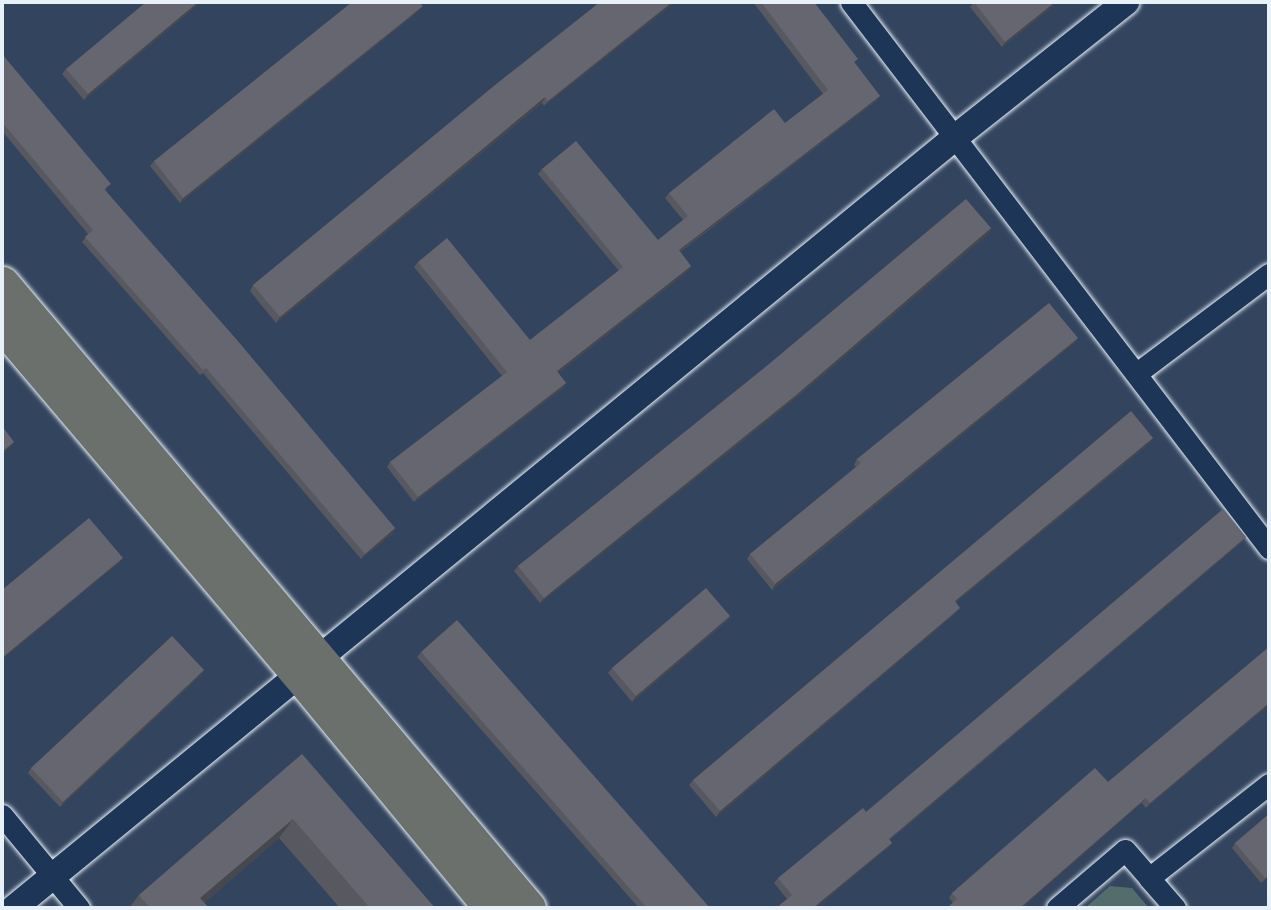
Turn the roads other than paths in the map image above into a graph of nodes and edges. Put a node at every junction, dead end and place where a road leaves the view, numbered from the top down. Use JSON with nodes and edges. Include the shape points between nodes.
{"nodes":[{"id":1,"x":851,"y":2,"type":"edge"},
{"id":2,"x":1126,"y":2,"type":"edge"},
{"id":3,"x":957,"y":136,"type":"junction"},
{"id":4,"x":1269,"y":274,"type":"edge"},
{"id":5,"x":6,"y":313,"type":"edge"},
{"id":6,"x":1137,"y":373,"type":"junction"},
{"id":7,"x":1269,"y":548,"type":"edge"},
{"id":8,"x":308,"y":666,"type":"junction"},
{"id":9,"x":1269,"y":784,"type":"edge"},
{"id":10,"x":2,"y":815,"type":"edge"},
{"id":11,"x":54,"y":878,"type":"junction"},
{"id":12,"x":1149,"y":878,"type":"junction"},
{"id":13,"x":14,"y":908,"type":"edge"},
{"id":14,"x":79,"y":908,"type":"edge"},
{"id":15,"x":492,"y":908,"type":"edge"},
{"id":16,"x":528,"y":908,"type":"edge"},
{"id":17,"x":1057,"y":908,"type":"edge"},
{"id":18,"x":1175,"y":908,"type":"edge"}],
"edges":[{"from":1,"to":3,"type":"street"},
{"from":2,"to":3,"type":"street"},
{"from":3,"to":6,"type":"street"},
{"from":3,"to":8,"type":"street"},
{"from":4,"to":6,"type":"street"},
{"from":5,"to":8,"type":"highway"},
{"from":6,"to":7,"type":"street"},
{"from":8,"to":11,"type":"street"},
{"from":8,"to":15,"type":"highway"},
{"from":8,"to":16,"type":"highway"},
{"from":9,"to":12,"type":"street"},
{"from":10,"to":11,"type":"street"},
{"from":11,"to":13,"type":"street"},
{"from":11,"to":14,"type":"street"},
{"from":12,"to":17,"type":"street","via":[[1125,850]]},
{"from":12,"to":18,"type":"street"}]}
